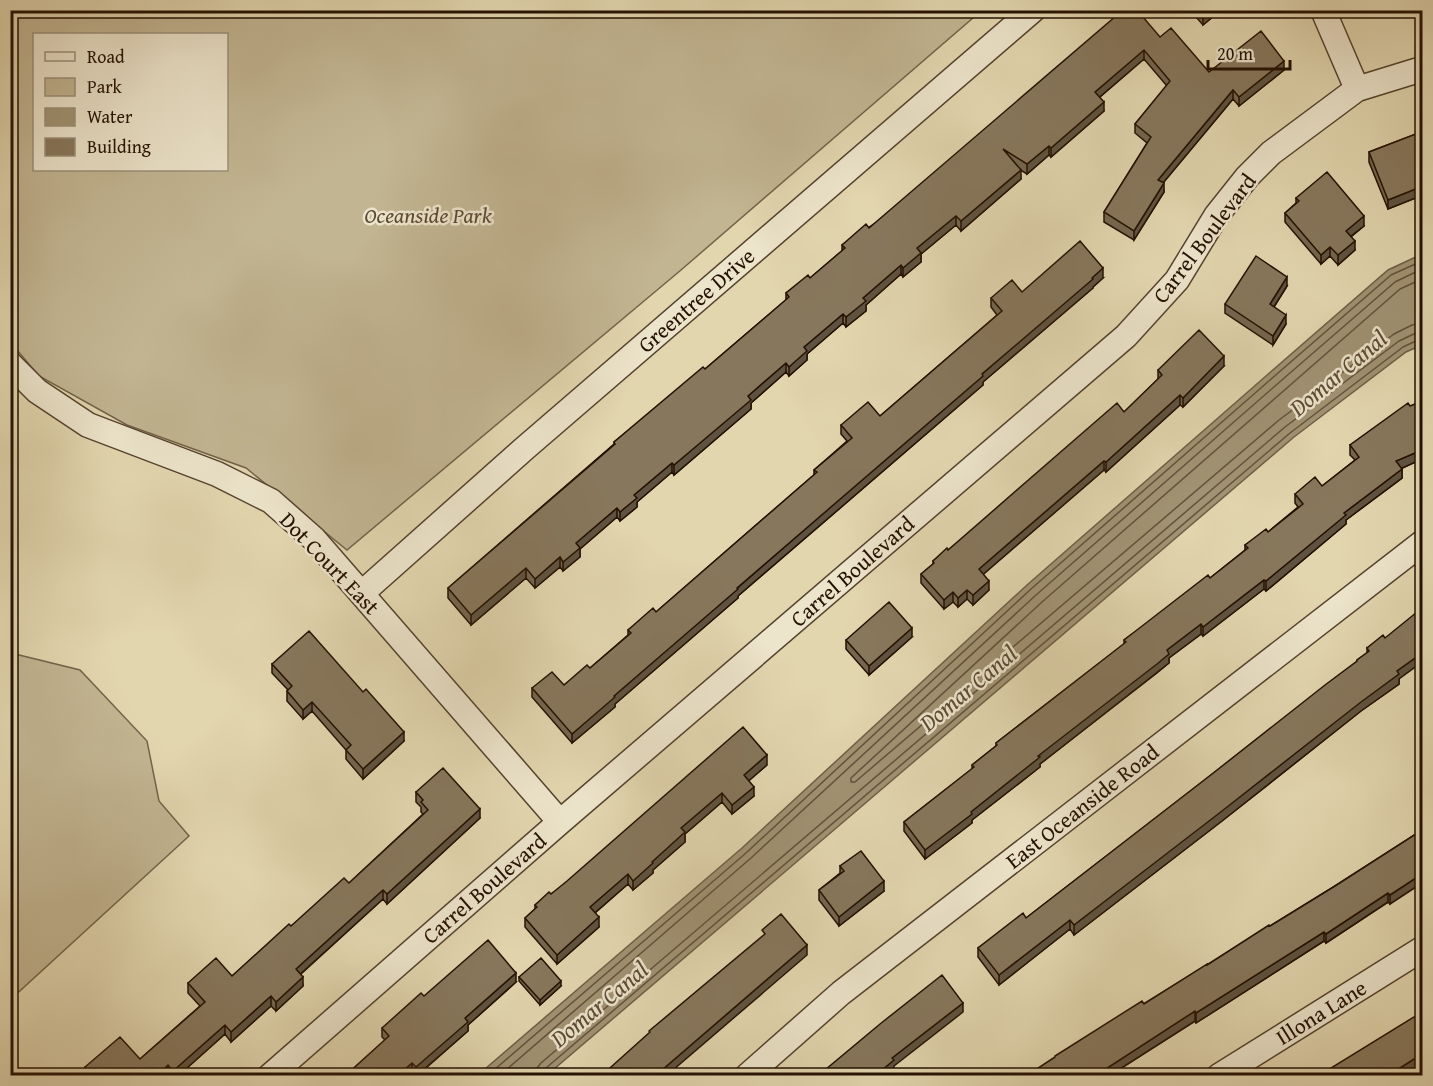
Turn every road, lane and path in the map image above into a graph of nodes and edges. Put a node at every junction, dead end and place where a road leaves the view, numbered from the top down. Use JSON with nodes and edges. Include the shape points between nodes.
{"nodes":[{"id":1,"x":1033,"y":10,"type":"edge"},
{"id":2,"x":1323,"y":10,"type":"edge"},
{"id":3,"x":1422,"y":69,"type":"edge"},
{"id":4,"x":1357,"y":89,"type":"junction"},
{"id":5,"x":10,"y":364,"type":"edge"},
{"id":6,"x":1422,"y":543,"type":"edge"},
{"id":7,"x":362,"y":593,"type":"junction"},
{"id":8,"x":560,"y":822,"type":"junction"},
{"id":9,"x":1422,"y":949,"type":"edge"},
{"id":10,"x":270,"y":1076,"type":"edge"},
{"id":11,"x":747,"y":1076,"type":"edge"},
{"id":12,"x":1219,"y":1076,"type":"edge"}],
"edges":[{"from":1,"to":7,"type":"street","name":"Greentree Drive"},
{"from":2,"to":4,"type":"street"},
{"from":3,"to":4,"type":"street","name":"Carrel Boulevard"},
{"from":4,"to":8,"type":"street","name":"Carrel Boulevard","via":[[1271,153],[1247,177],[1216,216],[1177,280],[1126,336]]},
{"from":5,"to":7,"type":"street","name":"Dot Court East","via":[[37,391],[87,425],[217,474],[271,501],[314,539]]},
{"from":6,"to":11,"type":"street","name":"East Oceanside Road","via":[[841,993]]},
{"from":7,"to":8,"type":"street","name":"Dot Court East"},
{"from":8,"to":10,"type":"street","name":"Carrel Boulevard"},
{"from":9,"to":12,"type":"street","name":"Illona Lane"}]}
